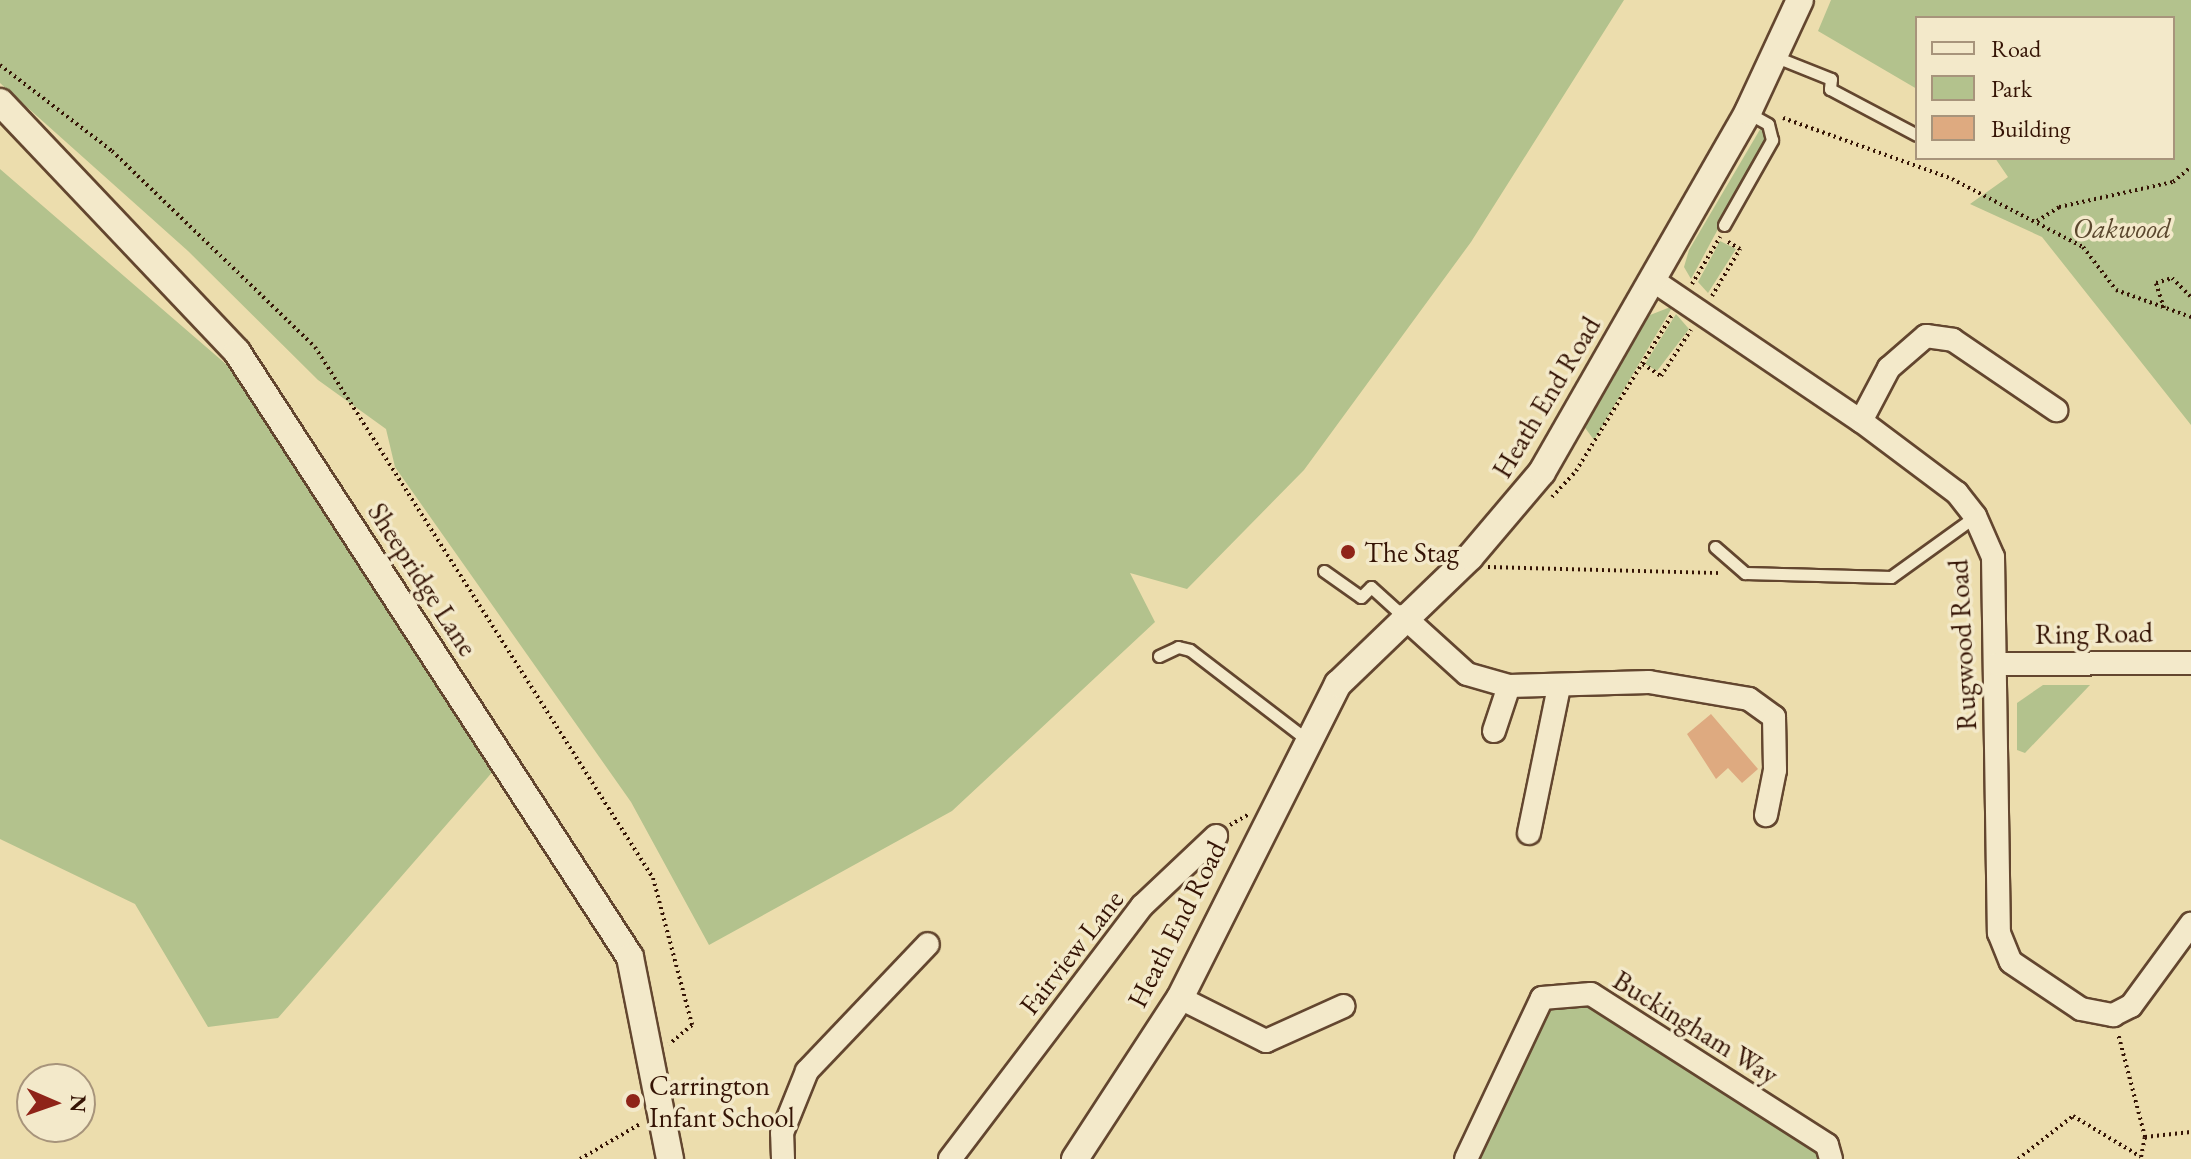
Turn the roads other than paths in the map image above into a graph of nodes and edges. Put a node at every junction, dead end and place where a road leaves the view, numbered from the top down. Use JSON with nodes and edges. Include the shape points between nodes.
{"nodes":[{"id":1,"x":1800,"y":0,"type":"edge"},
{"id":2,"x":1776,"y":57,"type":"junction"},
{"id":3,"x":0,"y":102,"type":"edge"},
{"id":4,"x":1748,"y":112,"type":"junction"},
{"id":5,"x":1915,"y":134,"type":"edge"},
{"id":6,"x":1724,"y":225,"type":"dead end"},
{"id":7,"x":1654,"y":281,"type":"junction"},
{"id":8,"x":2056,"y":410,"type":"dead end"},
{"id":9,"x":1861,"y":421,"type":"junction"},
{"id":10,"x":1966,"y":523,"type":"dead end"},
{"id":11,"x":1715,"y":547,"type":"dead end"},
{"id":12,"x":1324,"y":571,"type":"dead end"},
{"id":13,"x":1403,"y":616,"type":"junction"},
{"id":14,"x":1159,"y":656,"type":"dead end"},
{"id":15,"x":2191,"y":663,"type":"edge"},
{"id":16,"x":1997,"y":664,"type":"junction"},
{"id":17,"x":1509,"y":686,"type":"junction"},
{"id":18,"x":1559,"y":687,"type":"junction"},
{"id":19,"x":1494,"y":731,"type":"dead end"},
{"id":20,"x":1306,"y":739,"type":"junction"},
{"id":21,"x":1766,"y":815,"type":"dead end"},
{"id":22,"x":1529,"y":833,"type":"dead end"},
{"id":23,"x":1216,"y":836,"type":"road end"},
{"id":24,"x":2191,"y":924,"type":"edge"},
{"id":25,"x":928,"y":944,"type":"dead end"},
{"id":26,"x":1180,"y":998,"type":"junction"},
{"id":27,"x":1344,"y":1006,"type":"dead end"},
{"id":28,"x":670,"y":1159,"type":"edge"},
{"id":29,"x":783,"y":1159,"type":"edge"},
{"id":30,"x":950,"y":1159,"type":"edge"},
{"id":31,"x":1075,"y":1159,"type":"edge"},
{"id":32,"x":1466,"y":1159,"type":"edge"},
{"id":33,"x":1831,"y":1159,"type":"edge"}],
"edges":[{"from":1,"to":2,"type":"street","name":"Heath End Road"},
{"from":2,"to":4,"type":"street","name":"Heath End Road"},
{"from":2,"to":5,"type":"lane","via":[[1831,79],[1830,89]]},
{"from":3,"to":28,"type":"street","name":"Sheepridge Lane","via":[[237,352],[630,957]]},
{"from":4,"to":6,"type":"lane","via":[[1768,124],[1772,140]]},
{"from":4,"to":7,"type":"street","name":"Heath End Road"},
{"from":7,"to":9,"type":"street","name":"Rugwood Road"},
{"from":7,"to":13,"type":"street","name":"Heath End Road","via":[[1533,484],[1470,557]]},
{"from":8,"to":9,"type":"street","via":[[1953,340],[1926,336],[1889,368]]},
{"from":9,"to":16,"type":"street","name":"Rugwood Road","via":[[1957,493],[1975,516],[1993,557]]},
{"from":10,"to":11,"type":"lane","via":[[1891,577],[1745,573]]},
{"from":12,"to":13,"type":"lane","via":[[1361,597],[1371,587]]},
{"from":13,"to":17,"type":"street","via":[[1467,674]]},
{"from":13,"to":20,"type":"street","name":"Heath End Road","via":[[1338,684]]},
{"from":14,"to":20,"type":"lane","via":[[1190,650]]},
{"from":15,"to":16,"type":"street","name":"Ring Road"},
{"from":16,"to":24,"type":"street","name":"Rugwood Road","via":[[1999,933],[2011,962],[2081,1009],[2113,1015],[2131,1006]]},
{"from":17,"to":18,"type":"street"},
{"from":17,"to":19,"type":"street"},
{"from":18,"to":21,"type":"street","via":[[1649,682],[1749,699],[1774,717]]},
{"from":18,"to":22,"type":"street"},
{"from":20,"to":26,"type":"street","name":"Heath End Road"},
{"from":23,"to":30,"type":"street","name":"Fairview Lane","via":[[1142,906]]},
{"from":25,"to":29,"type":"street","via":[[807,1071],[782,1133]]},
{"from":26,"to":27,"type":"street","via":[[1266,1041]]},
{"from":26,"to":31,"type":"street","name":"Heath End Road"},
{"from":32,"to":33,"type":"street","name":"Buckingham Way","via":[[1542,998],[1591,994],[1827,1145]]}]}
